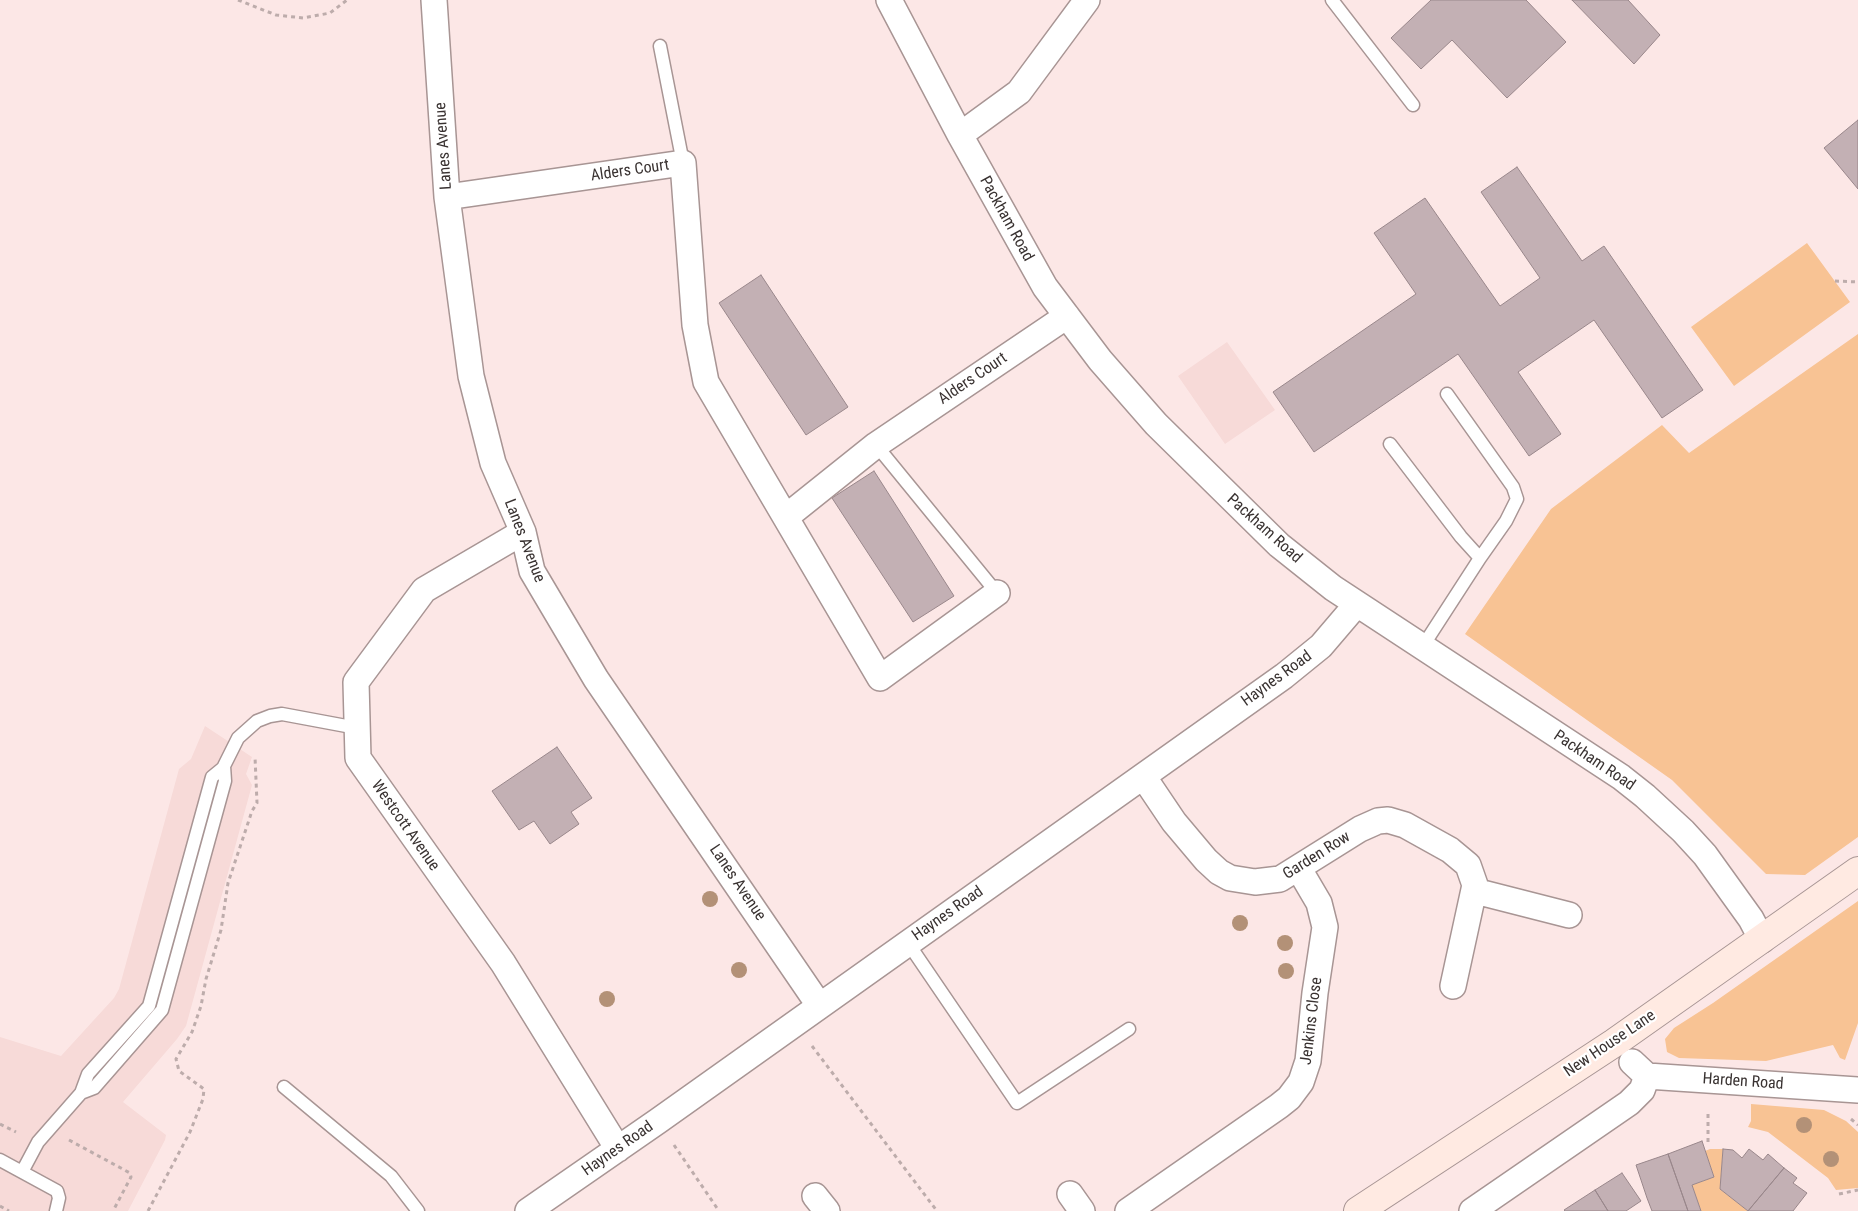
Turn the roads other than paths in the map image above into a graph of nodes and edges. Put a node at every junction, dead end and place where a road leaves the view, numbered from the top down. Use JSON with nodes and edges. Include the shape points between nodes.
{"nodes":[{"id":1,"x":434,"y":0,"type":"edge"},
{"id":2,"x":889,"y":0,"type":"edge"},
{"id":3,"x":1332,"y":0,"type":"edge"},
{"id":4,"x":1085,"y":1,"type":"edge"},
{"id":5,"x":660,"y":46,"type":"dead end"},
{"id":6,"x":1413,"y":105,"type":"dead end"},
{"id":7,"x":960,"y":135,"type":"junction"},
{"id":8,"x":683,"y":163,"type":"junction"},
{"id":9,"x":447,"y":197,"type":"junction"},
{"id":10,"x":1067,"y":316,"type":"junction"},
{"id":11,"x":1447,"y":394,"type":"dead end"},
{"id":12,"x":876,"y":444,"type":"junction"},
{"id":13,"x":1390,"y":444,"type":"dead end"},
{"id":14,"x":786,"y":517,"type":"junction"},
{"id":15,"x":523,"y":532,"type":"junction"},
{"id":16,"x":1480,"y":558,"type":"junction"},
{"id":17,"x":997,"y":593,"type":"joint"},
{"id":18,"x":1356,"y":605,"type":"junction"},
{"id":19,"x":1423,"y":646,"type":"junction"},
{"id":20,"x":357,"y":728,"type":"junction"},
{"id":21,"x":1143,"y":776,"type":"junction"},
{"id":22,"x":1299,"y":869,"type":"junction"},
{"id":23,"x":1858,"y":871,"type":"edge"},
{"id":24,"x":1475,"y":891,"type":"junction"},
{"id":25,"x":1569,"y":915,"type":"dead end"},
{"id":26,"x":1762,"y":940,"type":"junction"},
{"id":27,"x":908,"y":943,"type":"junction"},
{"id":28,"x":1453,"y":986,"type":"dead end"},
{"id":29,"x":819,"y":1005,"type":"junction"},
{"id":30,"x":1129,"y":1029,"type":"dead end"},
{"id":31,"x":284,"y":1087,"type":"dead end"},
{"id":32,"x":1858,"y":1090,"type":"edge"},
{"id":33,"x":618,"y":1149,"type":"junction"},
{"id":34,"x":0,"y":1160,"type":"edge"},
{"id":35,"x":22,"y":1172,"type":"junction"},
{"id":36,"x":544,"y":1206,"type":"edge"},
{"id":37,"x":56,"y":1211,"type":"edge"},
{"id":38,"x":418,"y":1211,"type":"edge"},
{"id":39,"x":1128,"y":1211,"type":"edge"},
{"id":40,"x":1358,"y":1211,"type":"edge"},
{"id":41,"x":1472,"y":1211,"type":"edge"}],
"edges":[{"from":1,"to":9,"type":"street","name":"Lanes Avenue"},
{"from":2,"to":7,"type":"street","name":"Packham Road"},
{"from":3,"to":6,"type":"lane"},
{"from":4,"to":7,"type":"street","via":[[1019,92]]},
{"from":5,"to":8,"type":"lane"},
{"from":7,"to":10,"type":"street","name":"Packham Road","via":[[1045,288]]},
{"from":8,"to":9,"type":"street","name":"Alders Court"},
{"from":8,"to":14,"type":"street","name":"Alders Court","via":[[695,325],[706,382]]},
{"from":9,"to":15,"type":"street","name":"Lanes Avenue","via":[[471,376],[493,463]]},
{"from":10,"to":12,"type":"street","name":"Alders Court"},
{"from":10,"to":18,"type":"street","name":"Packham Road","via":[[1128,392],[1206,475],[1279,545]]},
{"from":11,"to":16,"type":"lane","via":[[1517,496],[1515,505]]},
{"from":12,"to":14,"type":"street","name":"Alders Court"},
{"from":12,"to":17,"type":"lane"},
{"from":13,"to":16,"type":"lane"},
{"from":14,"to":17,"type":"street","name":"Alders Court","via":[[880,678]]},
{"from":15,"to":20,"type":"street","name":"Westcott Avenue","via":[[424,590],[356,682]]},
{"from":15,"to":29,"type":"street","name":"Lanes Avenue","via":[[532,571],[579,653]]},
{"from":16,"to":19,"type":"lane"},
{"from":18,"to":19,"type":"street","name":"Packham Road"},
{"from":18,"to":21,"type":"street","name":"Haynes Road","via":[[1313,653]]},
{"from":19,"to":26,"type":"street","name":"Packham Road","via":[[1645,796],[1705,855],[1751,918]]},
{"from":20,"to":33,"type":"street","name":"Westcott Avenue","via":[[358,758],[503,963]]},
{"from":20,"to":35,"type":"lane","via":[[292,715],[264,717],[238,738],[223,768],[225,781],[162,1010],[94,1088],[81,1093],[38,1142]]},
{"from":21,"to":22,"type":"street","name":"Garden Row","via":[[1182,833],[1219,872],[1246,882],[1265,882],[1280,879]]},
{"from":21,"to":27,"type":"street","name":"Haynes Road"},
{"from":22,"to":24,"type":"street","name":"Garden Row","via":[[1373,822],[1388,820],[1414,829],[1450,850],[1470,869]]},
{"from":22,"to":39,"type":"street","name":"Jenkins Close","via":[[1319,903],[1325,923],[1308,1061],[1301,1082],[1279,1106]]},
{"from":23,"to":26,"type":"street","name":"New House Lane"},
{"from":24,"to":25,"type":"street"},
{"from":24,"to":28,"type":"street","name":"Garden Row"},
{"from":26,"to":40,"type":"street","name":"New House Lane","via":[[1606,1048]]},
{"from":27,"to":29,"type":"street","name":"Haynes Road"},
{"from":27,"to":30,"type":"lane","via":[[1017,1103]]},
{"from":29,"to":33,"type":"street","name":"Haynes Road"},
{"from":31,"to":38,"type":"lane","via":[[391,1176]]},
{"from":32,"to":41,"type":"street","name":"Harden Road","via":[[1640,1069],[1642,1090],[1629,1103]]},
{"from":33,"to":36,"type":"street","name":"Haynes Road"},
{"from":34,"to":35,"type":"lane"},
{"from":35,"to":37,"type":"lane","via":[[57,1191]]}]}
